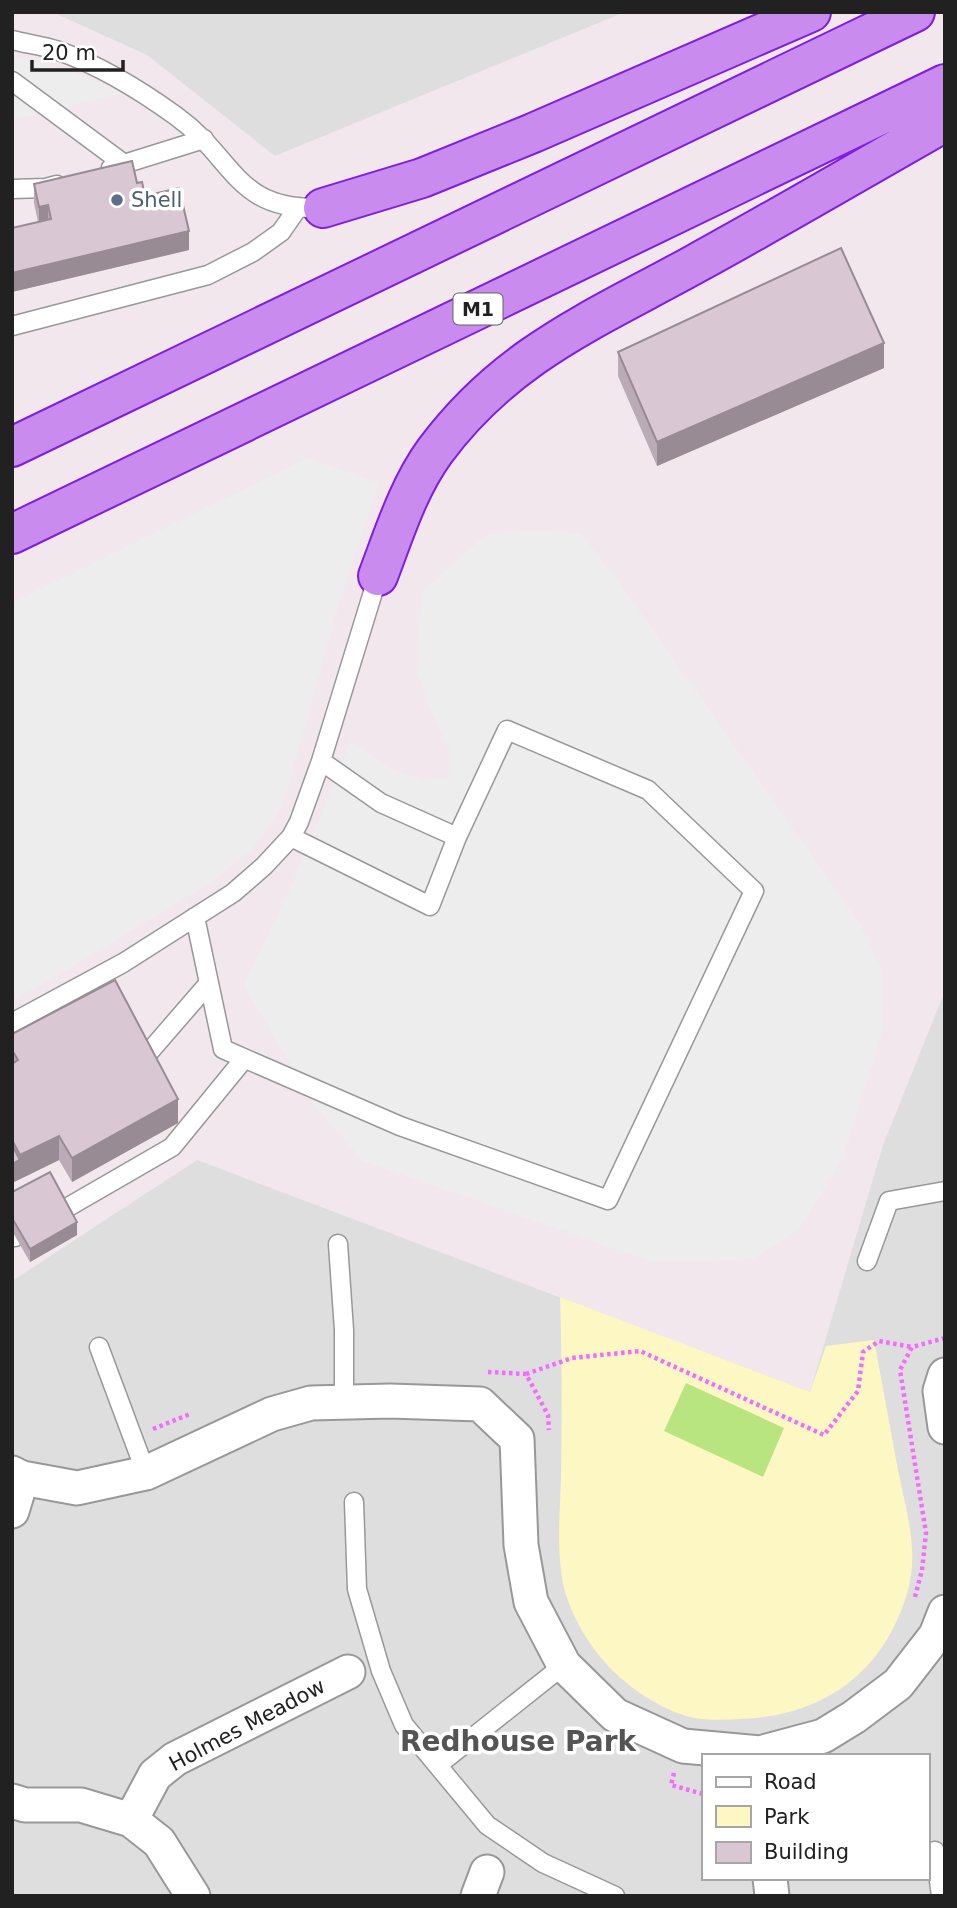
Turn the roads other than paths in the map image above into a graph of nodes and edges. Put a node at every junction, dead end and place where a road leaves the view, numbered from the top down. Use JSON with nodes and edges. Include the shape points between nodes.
{"nodes":[{"id":1,"x":811,"y":12,"type":"edge"},
{"id":2,"x":915,"y":12,"type":"edge"},
{"id":3,"x":12,"y":40,"type":"edge"},
{"id":4,"x":12,"y":81,"type":"edge"},
{"id":5,"x":945,"y":84,"type":"edge"},
{"id":6,"x":945,"y":122,"type":"edge"},
{"id":7,"x":204,"y":139,"type":"junction"},
{"id":8,"x":124,"y":164,"type":"junction"},
{"id":9,"x":98,"y":172,"type":"edge"},
{"id":10,"x":72,"y":180,"type":"edge"},
{"id":11,"x":12,"y":189,"type":"edge"},
{"id":12,"x":310,"y":209,"type":"junction"},
{"id":13,"x":12,"y":326,"type":"edge"},
{"id":14,"x":12,"y":447,"type":"edge"},
{"id":15,"x":12,"y":534,"type":"edge"},
{"id":16,"x":378,"y":576,"type":"joint"},
{"id":17,"x":321,"y":761,"type":"junction"},
{"id":18,"x":291,"y":837,"type":"junction"},
{"id":19,"x":457,"y":837,"type":"junction"},
{"id":20,"x":195,"y":917,"type":"junction"},
{"id":21,"x":209,"y":983,"type":"junction"},
{"id":22,"x":12,"y":1023,"type":"edge"},
{"id":23,"x":144,"y":1058,"type":"edge"},
{"id":24,"x":244,"y":1059,"type":"junction"},
{"id":25,"x":945,"y":1191,"type":"edge"},
{"id":26,"x":63,"y":1210,"type":"edge"},
{"id":27,"x":338,"y":1244,"type":"dead end"},
{"id":28,"x":867,"y":1261,"type":"dead end"},
{"id":29,"x":99,"y":1347,"type":"dead end"},
{"id":30,"x":945,"y":1376,"type":"edge"},
{"id":31,"x":344,"y":1402,"type":"junction"},
{"id":32,"x":945,"y":1427,"type":"edge"},
{"id":33,"x":146,"y":1473,"type":"junction"},
{"id":34,"x":17,"y":1475,"type":"edge"},
{"id":35,"x":354,"y":1502,"type":"dead end"},
{"id":36,"x":12,"y":1511,"type":"edge"},
{"id":37,"x":942,"y":1629,"type":"edge"},
{"id":38,"x":564,"y":1665,"type":"junction"},
{"id":39,"x":348,"y":1672,"type":"dead end"},
{"id":40,"x":761,"y":1754,"type":"edge"},
{"id":41,"x":438,"y":1765,"type":"junction"},
{"id":42,"x":12,"y":1801,"type":"edge"},
{"id":43,"x":131,"y":1820,"type":"junction"},
{"id":44,"x":936,"y":1851,"type":"dead end"},
{"id":45,"x":193,"y":1896,"type":"edge"},
{"id":46,"x":615,"y":1896,"type":"edge"},
{"id":47,"x":941,"y":1896,"type":"edge"}],
"edges":[{"from":1,"to":12,"type":"highway","via":[[422,178]]},
{"from":2,"to":14,"type":"highway"},
{"from":3,"to":7,"type":"lane","via":[[58,51],[108,72]]},
{"from":4,"to":8,"type":"lane"},
{"from":5,"to":15,"type":"highway","number":"M1"},
{"from":6,"to":16,"type":"highway","via":[[604,311],[508,372],[453,428],[427,463]]},
{"from":7,"to":8,"type":"lane"},
{"from":7,"to":12,"type":"lane","via":[[243,186],[262,198]]},
{"from":8,"to":9,"type":"lane"},
{"from":10,"to":11,"type":"lane","via":[[46,188]]},
{"from":12,"to":13,"type":"lane","via":[[253,253],[208,275]]},
{"from":16,"to":17,"type":"lane"},
{"from":17,"to":18,"type":"lane"},
{"from":17,"to":19,"type":"lane","via":[[381,803]]},
{"from":18,"to":19,"type":"lane","via":[[429,906]]},
{"from":18,"to":20,"type":"lane","via":[[233,893]]},
{"from":19,"to":24,"type":"lane","via":[[507,730],[648,790],[754,891],[608,1200],[400,1126]]},
{"from":20,"to":21,"type":"lane"},
{"from":20,"to":22,"type":"lane","via":[[123,963]]},
{"from":21,"to":23,"type":"lane"},
{"from":21,"to":24,"type":"lane","via":[[223,1049]]},
{"from":24,"to":26,"type":"lane","via":[[172,1147]]},
{"from":25,"to":28,"type":"lane","via":[[889,1202]]},
{"from":27,"to":31,"type":"lane"},
{"from":29,"to":33,"type":"lane"},
{"from":30,"to":32,"type":"street","via":[[940,1391]]},
{"from":31,"to":33,"type":"street","via":[[272,1413]]},
{"from":31,"to":38,"type":"street","via":[[480,1404],[517,1439],[521,1545],[531,1602]]},
{"from":33,"to":34,"type":"street","via":[[76,1488]]},
{"from":34,"to":36,"type":"street"},
{"from":35,"to":41,"type":"lane","via":[[357,1589],[381,1671],[404,1725]]},
{"from":37,"to":40,"type":"street","via":[[898,1684],[854,1717],[822,1736]]},
{"from":38,"to":40,"type":"street","via":[[615,1716],[682,1746]]},
{"from":38,"to":41,"type":"lane"},
{"from":39,"to":43,"type":"street","name":"Holmes Meadow","via":[[174,1759],[155,1775]]},
{"from":41,"to":46,"type":"lane","via":[[487,1825],[543,1863]]},
{"from":42,"to":43,"type":"street","via":[[81,1805]]},
{"from":43,"to":45,"type":"street","via":[[159,1842]]},
{"from":44,"to":47,"type":"lane"}]}
